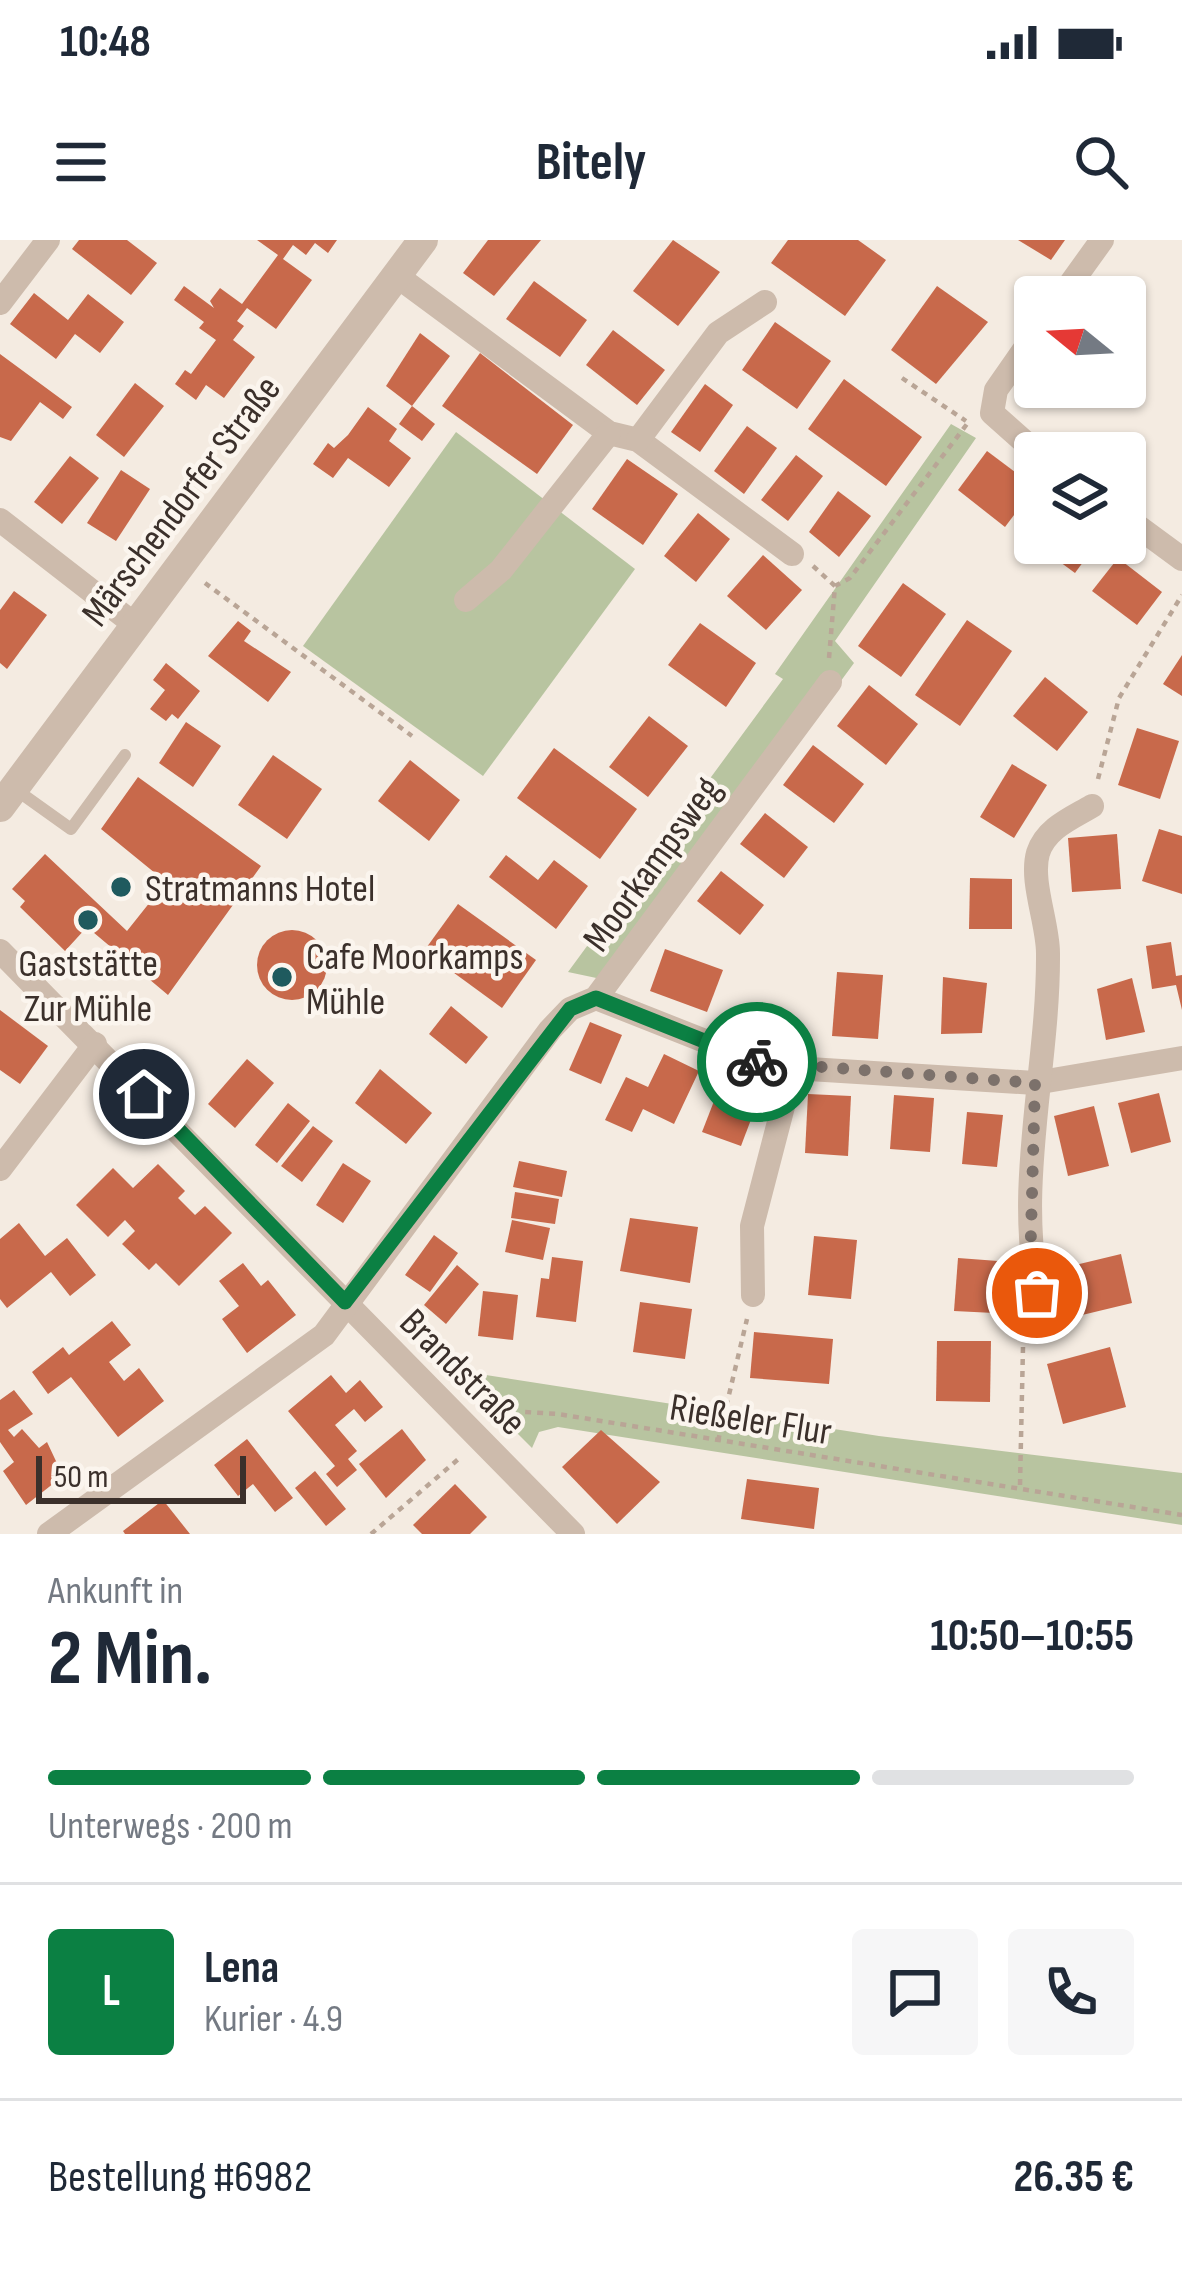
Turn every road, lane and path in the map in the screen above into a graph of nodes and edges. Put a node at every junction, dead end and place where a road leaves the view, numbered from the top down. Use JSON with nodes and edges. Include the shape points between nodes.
{"nodes":[{"id":1,"x":48,"y":240,"type":"edge"},
{"id":2,"x":423,"y":240,"type":"edge"},
{"id":3,"x":1102,"y":240,"type":"edge"},
{"id":4,"x":397,"y":276,"type":"junction"},
{"id":5,"x":1076,"y":276,"type":"edge"},
{"id":6,"x":765,"y":302,"type":"dead end"},
{"id":7,"x":0,"y":303,"type":"edge"},
{"id":8,"x":1014,"y":364,"type":"edge"},
{"id":9,"x":902,"y":378,"type":"dead end"},
{"id":10,"x":992,"y":413,"type":"junction"},
{"id":11,"x":966,"y":421,"type":"junction"},
{"id":12,"x":609,"y":433,"type":"junction"},
{"id":13,"x":1014,"y":433,"type":"edge"},
{"id":14,"x":638,"y":440,"type":"junction"},
{"id":15,"x":0,"y":520,"type":"edge"},
{"id":16,"x":1146,"y":532,"type":"edge"},
{"id":17,"x":792,"y":554,"type":"dead end"},
{"id":18,"x":1182,"y":559,"type":"edge"},
{"id":19,"x":166,"y":583,"type":"junction"},
{"id":20,"x":1182,"y":595,"type":"edge"},
{"id":21,"x":466,"y":600,"type":"dead end"},
{"id":22,"x":134,"y":624,"type":"junction"},
{"id":23,"x":830,"y":682,"type":"joint"},
{"id":24,"x":412,"y":736,"type":"dead end"},
{"id":25,"x":125,"y":755,"type":"dead end"},
{"id":26,"x":7,"y":797,"type":"edge"},
{"id":27,"x":1092,"y":806,"type":"joint"},
{"id":28,"x":0,"y":951,"type":"edge"},
{"id":29,"x":596,"y":998,"type":"junction"},
{"id":30,"x":95,"y":1044,"type":"junction"},
{"id":31,"x":1182,"y":1058,"type":"edge"},
{"id":32,"x":793,"y":1068,"type":"junction"},
{"id":33,"x":1035,"y":1083,"type":"junction"},
{"id":34,"x":0,"y":1169,"type":"edge"},
{"id":35,"x":753,"y":1295,"type":"joint"},
{"id":36,"x":345,"y":1302,"type":"junction"},
{"id":37,"x":1044,"y":1317,"type":"joint"},
{"id":38,"x":482,"y":1439,"type":"junction"},
{"id":39,"x":718,"y":1441,"type":"junction"},
{"id":40,"x":1020,"y":1486,"type":"junction"},
{"id":41,"x":1182,"y":1515,"type":"edge"},
{"id":42,"x":49,"y":1534,"type":"edge"},
{"id":43,"x":370,"y":1534,"type":"edge"},
{"id":44,"x":572,"y":1534,"type":"edge"}],
"edges":[{"from":1,"to":7,"type":"street"},
{"from":2,"to":4,"type":"street","name":"Märschendorfer Straße"},
{"from":3,"to":5,"type":"street"},
{"from":4,"to":12,"type":"street"},
{"from":4,"to":19,"type":"street","name":"Märschendorfer Straße"},
{"from":6,"to":14,"type":"street","via":[[718,333]]},
{"from":8,"to":10,"type":"street"},
{"from":9,"to":11,"type":"path"},
{"from":10,"to":11,"type":"path"},
{"from":10,"to":13,"type":"street"},
{"from":11,"to":23,"type":"path","via":[[850,578],[836,586]]},
{"from":12,"to":14,"type":"street"},
{"from":12,"to":21,"type":"street","via":[[501,570]]},
{"from":14,"to":17,"type":"street"},
{"from":15,"to":22,"type":"street"},
{"from":16,"to":18,"type":"street"},
{"from":19,"to":22,"type":"street","name":"Märschendorfer Straße"},
{"from":19,"to":24,"type":"path","via":[[186,598],[202,580]]},
{"from":20,"to":27,"type":"path","via":[[1119,698]]},
{"from":22,"to":26,"type":"street","name":"Märschendorfer Straße"},
{"from":23,"to":29,"type":"street","name":"Moorkampsweg"},
{"from":25,"to":26,"type":"lane","via":[[71,829]]},
{"from":27,"to":33,"type":"street","via":[[1052,830],[1037,855],[1048,950]]},
{"from":28,"to":30,"type":"street","name":"Brandstraße"},
{"from":29,"to":32,"type":"street","via":[[758,1062]]},
{"from":29,"to":36,"type":"street","name":"Moorkampsweg","via":[[550,1030]]},
{"from":30,"to":34,"type":"street"},
{"from":30,"to":36,"type":"street","name":"Brandstraße"},
{"from":31,"to":33,"type":"street"},
{"from":32,"to":33,"type":"street"},
{"from":32,"to":35,"type":"street","via":[[752,1226]]},
{"from":33,"to":37,"type":"street","via":[[1030,1269]]},
{"from":35,"to":39,"type":"path"},
{"from":36,"to":38,"type":"street","name":"Brandstraße"},
{"from":36,"to":42,"type":"street","name":"Moorkampsweg","via":[[324,1335]]},
{"from":37,"to":40,"type":"path","via":[[1023,1347]]},
{"from":38,"to":39,"type":"path","name":"Rießeler Flur","via":[[525,1412]]},
{"from":38,"to":43,"type":"path","name":"Rießeler Flur"},
{"from":38,"to":44,"type":"street","name":"Brandstraße"},
{"from":39,"to":40,"type":"path","name":"Rießeler Flur"},
{"from":40,"to":41,"type":"path","name":"Rießeler Flur"}]}
